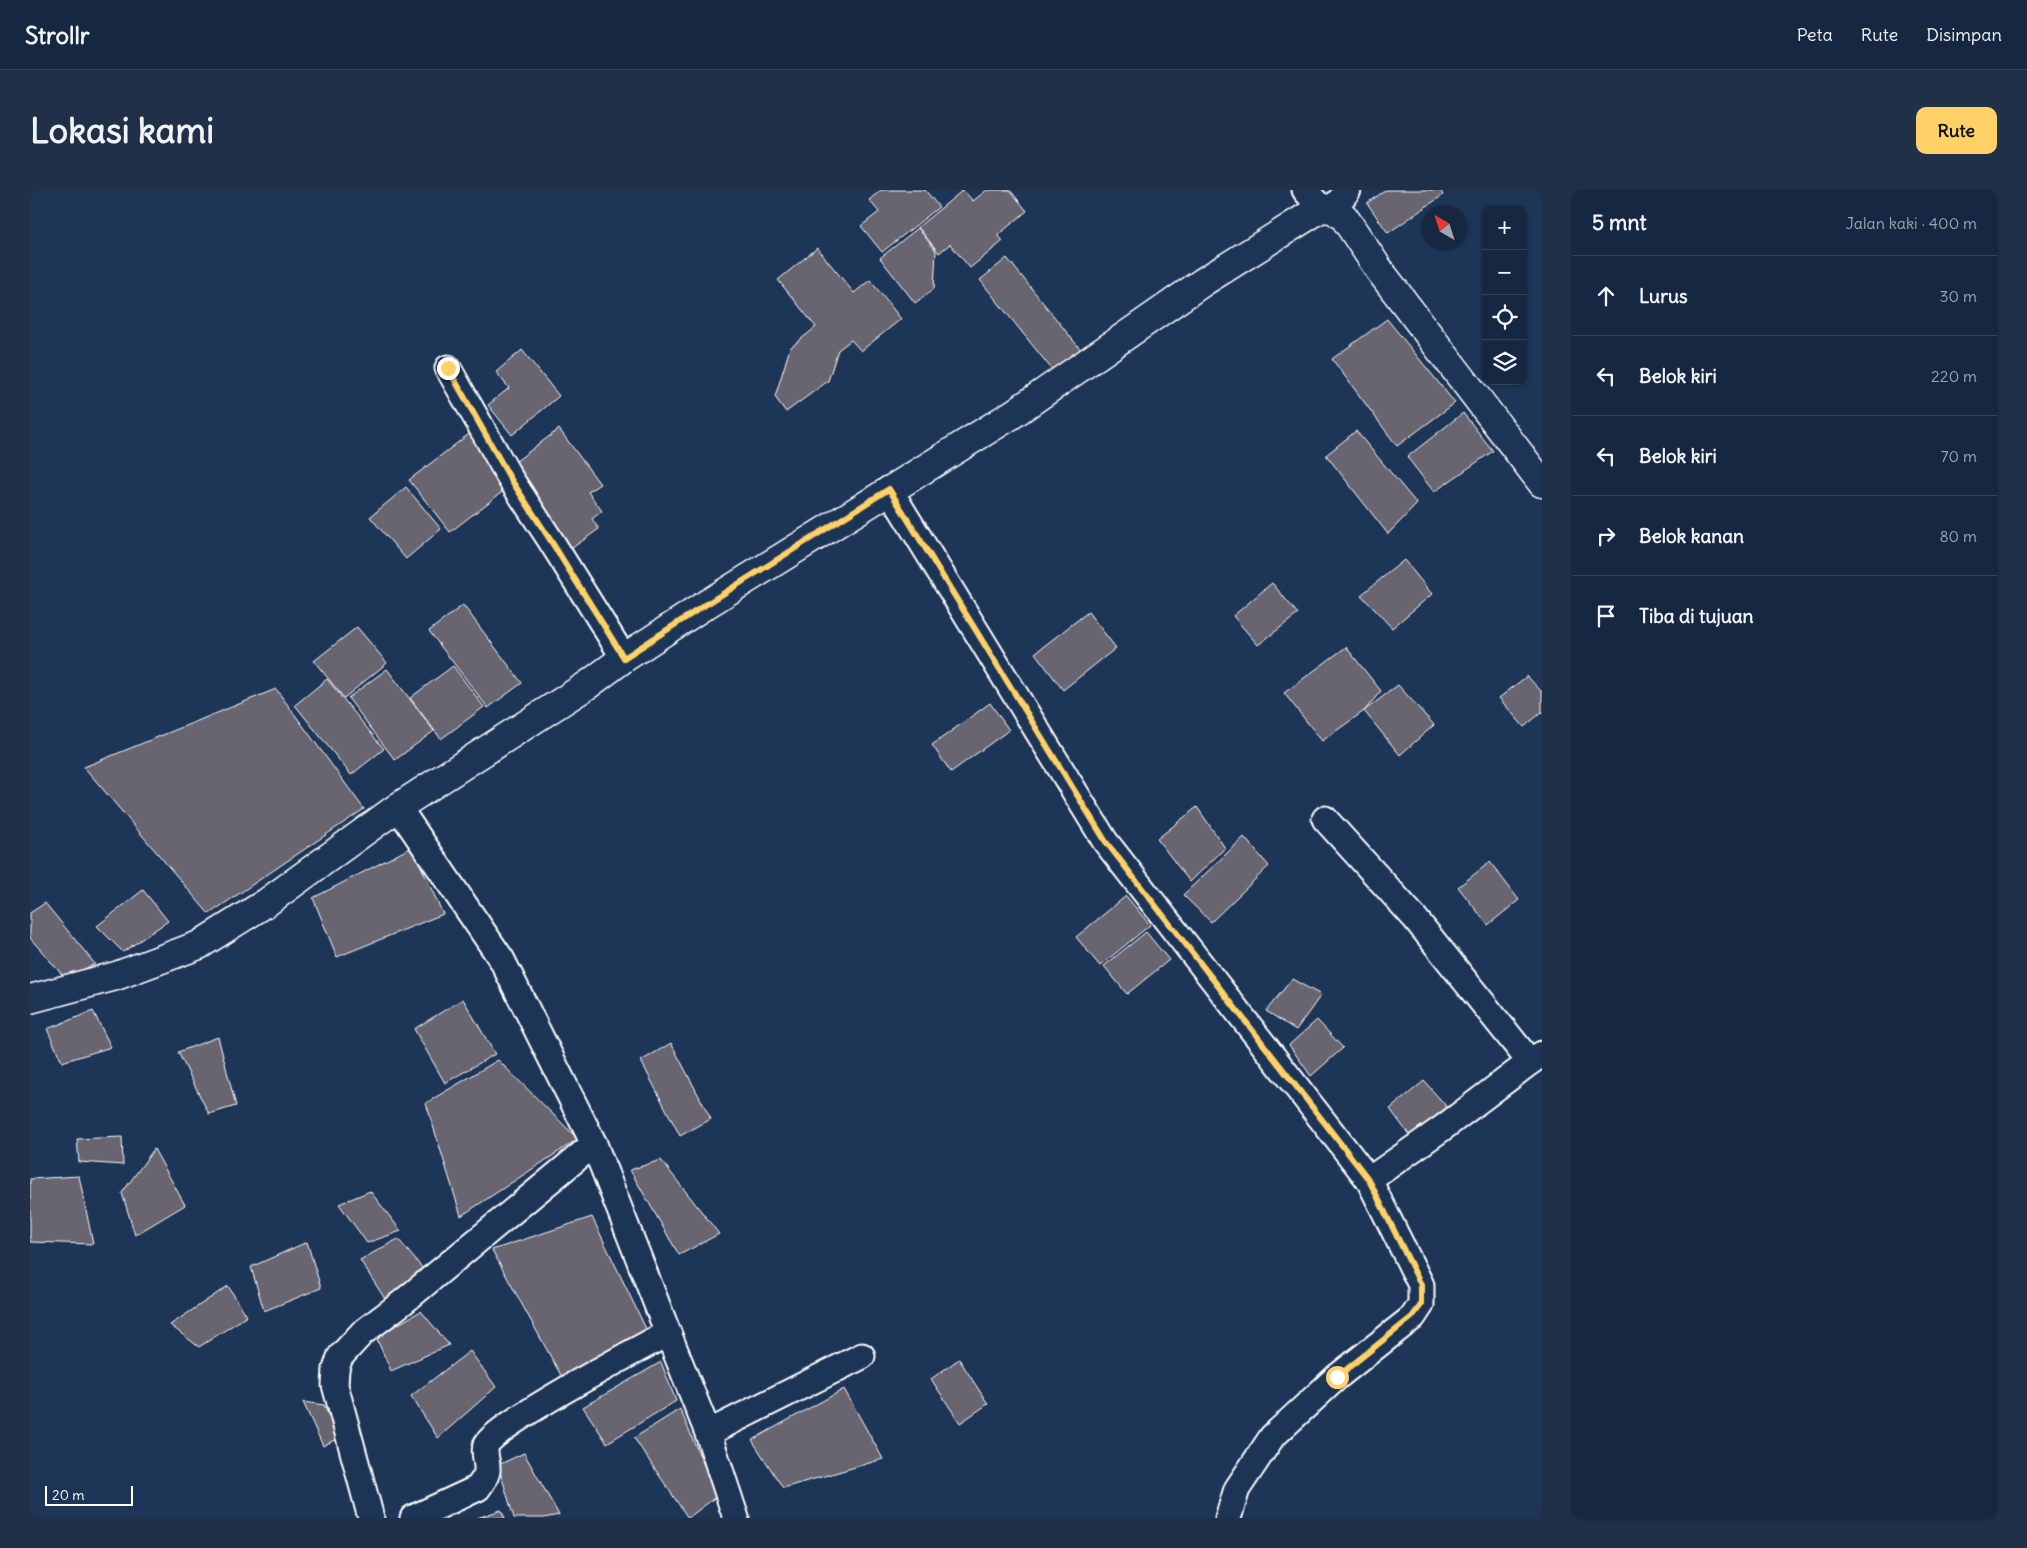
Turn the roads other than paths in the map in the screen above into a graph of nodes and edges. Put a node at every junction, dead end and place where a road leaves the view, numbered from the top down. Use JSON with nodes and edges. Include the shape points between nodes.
{"nodes":[{"id":1,"x":1327,"y":199,"type":"edge"},
{"id":2,"x":448,"y":368,"type":"dead end"},
{"id":3,"x":1542,"y":483,"type":"edge"},
{"id":4,"x":889,"y":489,"type":"junction"},
{"id":5,"x":624,"y":658,"type":"junction"},
{"id":6,"x":398,"y":807,"type":"junction"},
{"id":7,"x":1325,"y":819,"type":"dead end"},
{"id":8,"x":30,"y":1000,"type":"edge"},
{"id":9,"x":1536,"y":1058,"type":"edge"},
{"id":10,"x":594,"y":1144,"type":"junction"},
{"id":11,"x":1369,"y":1180,"type":"junction"},
{"id":12,"x":668,"y":1333,"type":"junction"},
{"id":13,"x":862,"y":1356,"type":"dead end"},
{"id":14,"x":708,"y":1433,"type":"junction"},
{"id":15,"x":370,"y":1518,"type":"edge"},
{"id":16,"x":413,"y":1518,"type":"edge"},
{"id":17,"x":736,"y":1518,"type":"edge"},
{"id":18,"x":1228,"y":1518,"type":"edge"}],
"edges":[{"from":1,"to":3,"type":"street","via":[[1344,217],[1380,271]]},
{"from":1,"to":4,"type":"street","via":[[1013,414]]},
{"from":2,"to":5,"type":"street","via":[[510,478]]},
{"from":4,"to":5,"type":"street"},
{"from":4,"to":11,"type":"street","via":[[1106,842]]},
{"from":5,"to":6,"type":"street"},
{"from":6,"to":8,"type":"street","via":[[266,903],[198,945],[116,976]]},
{"from":6,"to":10,"type":"street","via":[[502,960]]},
{"from":7,"to":9,"type":"street"},
{"from":9,"to":11,"type":"street"},
{"from":10,"to":12,"type":"street"},
{"from":10,"to":15,"type":"street","via":[[362,1333],[340,1357],[335,1386]]},
{"from":11,"to":18,"type":"street","via":[[1421,1285],[1421,1305],[1412,1317],[1337,1377],[1272,1437],[1237,1489]]},
{"from":12,"to":14,"type":"street"},
{"from":12,"to":16,"type":"street","via":[[536,1408],[494,1436],[486,1445],[487,1471],[478,1488]]},
{"from":13,"to":14,"type":"street"},
{"from":14,"to":17,"type":"street"}]}
